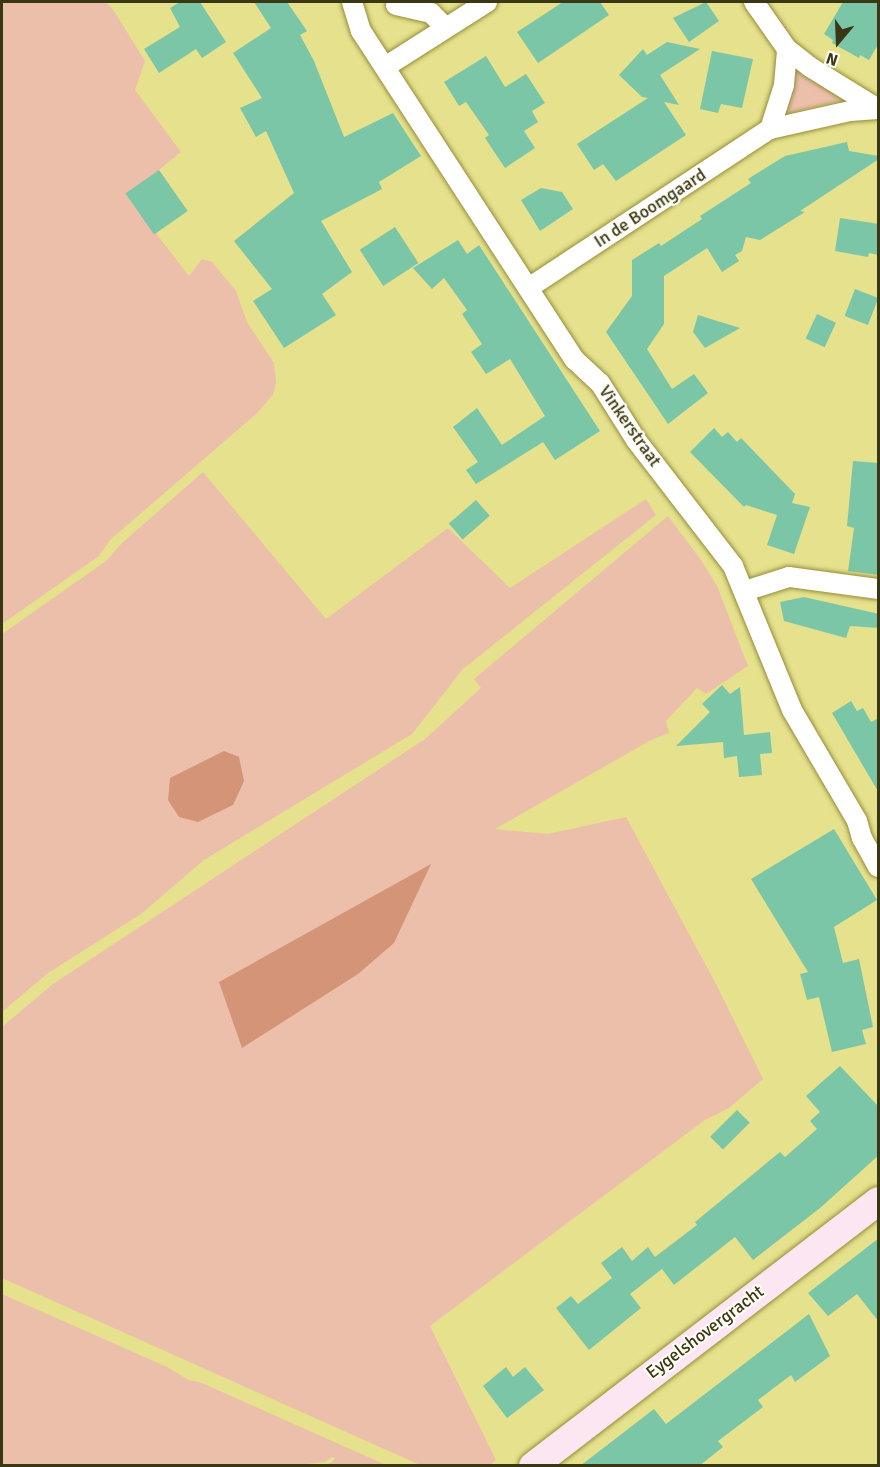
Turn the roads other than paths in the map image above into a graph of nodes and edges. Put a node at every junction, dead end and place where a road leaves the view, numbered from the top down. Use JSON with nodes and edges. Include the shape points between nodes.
{"nodes":[{"id":1,"x":352,"y":2,"type":"edge"},
{"id":2,"x":487,"y":2,"type":"edge"},
{"id":3,"x":754,"y":2,"type":"edge"},
{"id":4,"x":396,"y":5,"type":"dead end"},
{"id":5,"x":446,"y":28,"type":"junction"},
{"id":6,"x":787,"y":49,"type":"junction"},
{"id":7,"x":385,"y":67,"type":"junction"},
{"id":8,"x":770,"y":129,"type":"junction"},
{"id":9,"x":530,"y":287,"type":"junction"},
{"id":10,"x":879,"y":589,"type":"edge"},
{"id":11,"x":745,"y":591,"type":"junction"},
{"id":12,"x":879,"y":867,"type":"edge"},
{"id":13,"x":879,"y":1200,"type":"edge"},
{"id":14,"x":533,"y":1466,"type":"edge"}],
"edges":[{"from":1,"to":7,"type":"street","name":"Vinkerstraat","via":[[361,31]]},
{"from":2,"to":5,"type":"street"},
{"from":3,"to":6,"type":"street","name":"In de Boomgaard"},
{"from":4,"to":5,"type":"street","via":[[431,13]]},
{"from":5,"to":7,"type":"street"},
{"from":6,"to":8,"type":"street","via":[[784,86]]},
{"from":6,"to":8,"type":"street","name":"In de Boomgaard","via":[[879,109],[840,113]]},
{"from":7,"to":9,"type":"street","name":"Vinkerstraat"},
{"from":8,"to":9,"type":"street","name":"In de Boomgaard"},
{"from":9,"to":11,"type":"street","name":"Vinkerstraat","via":[[575,360],[600,383],[636,440],[722,548]]},
{"from":10,"to":11,"type":"street","via":[[789,577]]},
{"from":11,"to":12,"type":"street","name":"Vinkerstraat","via":[[792,710],[857,821]]},
{"from":13,"to":14,"type":"street","name":"Eygelshovergracht"}]}
